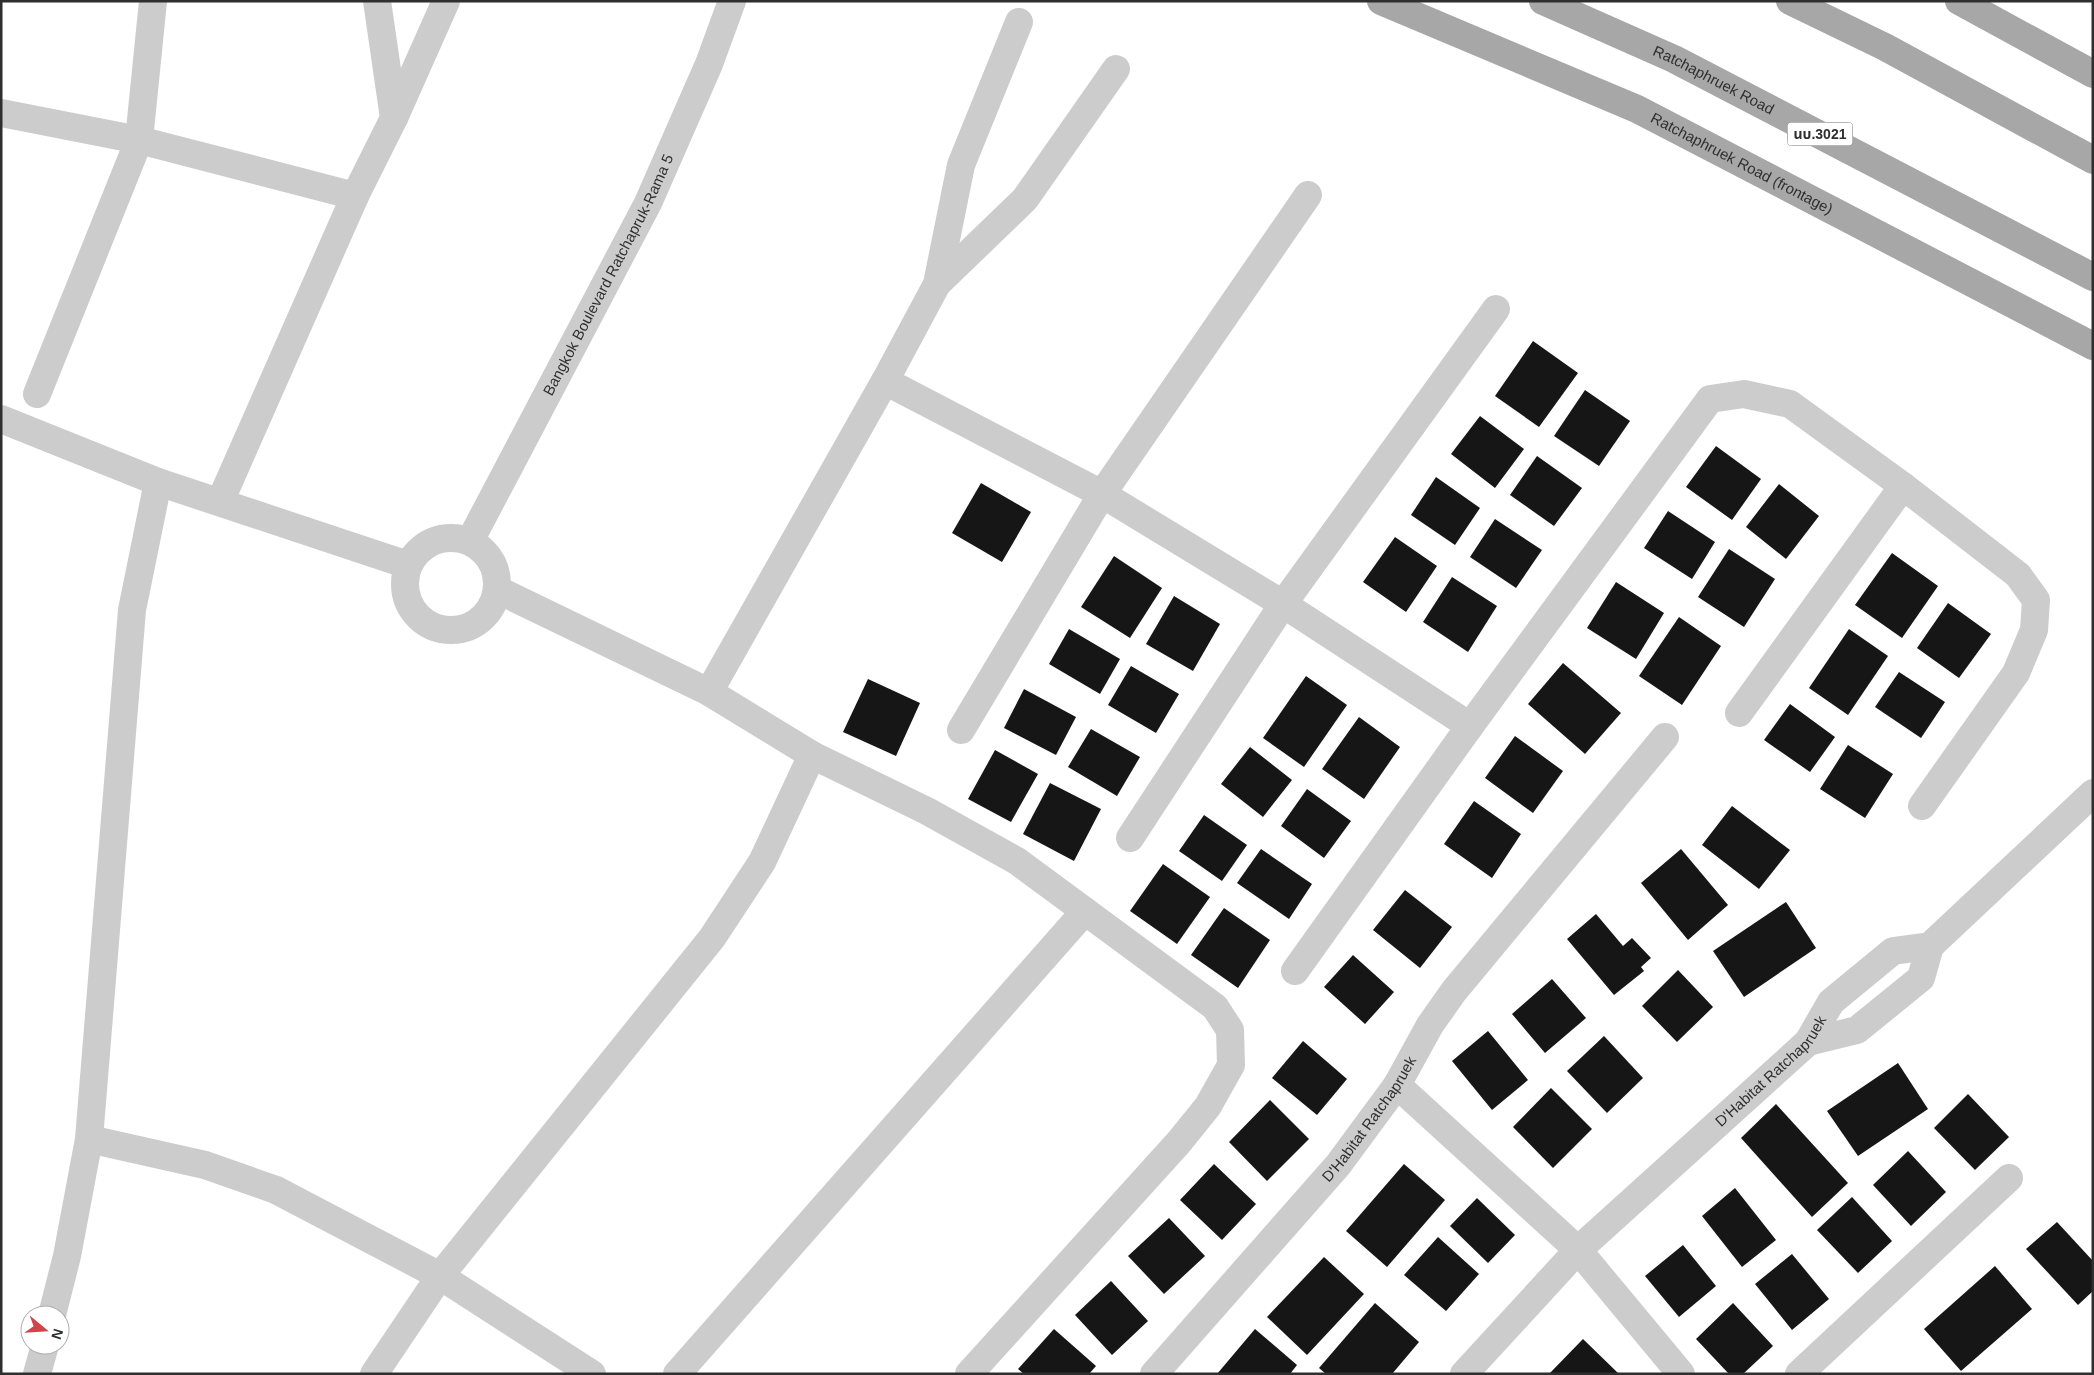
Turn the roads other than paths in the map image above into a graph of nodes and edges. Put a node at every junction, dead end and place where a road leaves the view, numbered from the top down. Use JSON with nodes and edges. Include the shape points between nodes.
{"nodes":[{"id":1,"x":153,"y":1,"type":"edge"},
{"id":2,"x":377,"y":1,"type":"edge"},
{"id":3,"x":446,"y":1,"type":"edge"},
{"id":4,"x":732,"y":1,"type":"edge"},
{"id":5,"x":1381,"y":1,"type":"edge"},
{"id":6,"x":1396,"y":1,"type":"edge"},
{"id":7,"x":1543,"y":1,"type":"edge"},
{"id":8,"x":1790,"y":1,"type":"edge"},
{"id":9,"x":1959,"y":1,"type":"edge"},
{"id":10,"x":1427,"y":20,"type":"junction"},
{"id":11,"x":1019,"y":22,"type":"dead end"},
{"id":12,"x":1116,"y":69,"type":"dead end"},
{"id":13,"x":2093,"y":74,"type":"edge"},
{"id":14,"x":1,"y":113,"type":"edge"},
{"id":15,"x":394,"y":118,"type":"junction"},
{"id":16,"x":139,"y":140,"type":"junction"},
{"id":17,"x":2093,"y":160,"type":"edge"},
{"id":18,"x":355,"y":196,"type":"junction"},
{"id":19,"x":1308,"y":196,"type":"dead end"},
{"id":20,"x":2093,"y":277,"type":"edge"},
{"id":21,"x":937,"y":284,"type":"junction"},
{"id":22,"x":1496,"y":309,"type":"dead end"},
{"id":23,"x":2093,"y":346,"type":"edge"},
{"id":24,"x":886,"y":381,"type":"junction"},
{"id":25,"x":38,"y":394,"type":"dead end"},
{"id":26,"x":1,"y":420,"type":"edge"},
{"id":27,"x":158,"y":482,"type":"junction"},
{"id":28,"x":1903,"y":486,"type":"junction"},
{"id":29,"x":1102,"y":494,"type":"junction"},
{"id":30,"x":220,"y":502,"type":"junction"},
{"id":31,"x":470,"y":541,"type":"junction"},
{"id":32,"x":408,"y":566,"type":"junction"},
{"id":33,"x":498,"y":590,"type":"junction"},
{"id":34,"x":1283,"y":604,"type":"junction"},
{"id":35,"x":710,"y":692,"type":"junction"},
{"id":36,"x":1739,"y":713,"type":"dead end"},
{"id":37,"x":1470,"y":726,"type":"junction"},
{"id":38,"x":961,"y":730,"type":"dead end"},
{"id":39,"x":1665,"y":737,"type":"dead end"},
{"id":40,"x":812,"y":755,"type":"junction"},
{"id":41,"x":2093,"y":793,"type":"edge"},
{"id":42,"x":1922,"y":806,"type":"dead end"},
{"id":43,"x":1130,"y":838,"type":"dead end"},
{"id":44,"x":1085,"y":911,"type":"junction"},
{"id":45,"x":1930,"y":946,"type":"junction"},
{"id":46,"x":1295,"y":971,"type":"dead end"},
{"id":47,"x":1808,"y":1042,"type":"junction"},
{"id":48,"x":1397,"y":1085,"type":"junction"},
{"id":49,"x":89,"y":1139,"type":"junction"},
{"id":50,"x":2009,"y":1178,"type":"dead end"},
{"id":51,"x":1578,"y":1250,"type":"junction"},
{"id":52,"x":440,"y":1276,"type":"junction"},
{"id":53,"x":55,"y":1305,"type":"edge"},
{"id":54,"x":42,"y":1355,"type":"edge"},
{"id":55,"x":37,"y":1374,"type":"edge"},
{"id":56,"x":374,"y":1374,"type":"edge"},
{"id":57,"x":592,"y":1374,"type":"edge"},
{"id":58,"x":677,"y":1374,"type":"edge"},
{"id":59,"x":970,"y":1374,"type":"edge"},
{"id":60,"x":1154,"y":1374,"type":"edge"},
{"id":61,"x":1464,"y":1374,"type":"edge"},
{"id":62,"x":1681,"y":1374,"type":"edge"},
{"id":63,"x":1799,"y":1374,"type":"edge"}],
"edges":[{"from":1,"to":16,"type":"street"},
{"from":2,"to":15,"type":"street"},
{"from":3,"to":15,"type":"street"},
{"from":4,"to":31,"type":"street","name":"Bangkok Boulevard Ratchapruk-Rama 5","via":[[709,64],[648,203]]},
{"from":5,"to":10,"type":"main road","name":"Ratchaphruek Road (frontage)"},
{"from":6,"to":10,"type":"main road"},
{"from":7,"to":20,"type":"main road","name":"Ratchaphruek Road","number":"นบ.3021","via":[[1674,58]]},
{"from":8,"to":17,"type":"main road","via":[[1885,47]]},
{"from":9,"to":13,"type":"main road"},
{"from":10,"to":23,"type":"main road","name":"Ratchaphruek Road (frontage)","via":[[1637,110]]},
{"from":11,"to":21,"type":"street","via":[[961,165]]},
{"from":12,"to":21,"type":"street","via":[[1025,199]]},
{"from":14,"to":16,"type":"street"},
{"from":15,"to":18,"type":"street"},
{"from":16,"to":18,"type":"street"},
{"from":16,"to":25,"type":"street"},
{"from":18,"to":30,"type":"street"},
{"from":19,"to":29,"type":"street"},
{"from":21,"to":24,"type":"street"},
{"from":22,"to":34,"type":"street"},
{"from":24,"to":29,"type":"street"},
{"from":24,"to":35,"type":"street"},
{"from":26,"to":27,"type":"street"},
{"from":27,"to":30,"type":"street"},
{"from":27,"to":49,"type":"street","via":[[132,610]]},
{"from":28,"to":36,"type":"street"},
{"from":28,"to":37,"type":"street","via":[[1790,404],[1744,394],[1710,399]]},
{"from":28,"to":42,"type":"street","via":[[2018,575],[2036,600],[2034,630],[2016,673]]},
{"from":29,"to":34,"type":"street"},
{"from":29,"to":38,"type":"street"},
{"from":30,"to":32,"type":"street"},
{"from":31,"to":32,"type":"street","via":[[446,537],[424,546]]},
{"from":31,"to":33,"type":"street","via":[[486,553],[496,570]]},
{"from":32,"to":33,"type":"street","via":[[405,592],[416,616],[438,630],[465,630],[487,615]]},
{"from":33,"to":35,"type":"street"},
{"from":34,"to":37,"type":"street"},
{"from":34,"to":43,"type":"street"},
{"from":35,"to":40,"type":"street"},
{"from":37,"to":46,"type":"street"},
{"from":39,"to":48,"type":"street","name":"D'Habitat Ratchapruek","via":[[1454,991],[1430,1025]]},
{"from":40,"to":44,"type":"street","via":[[927,811],[1017,861]]},
{"from":40,"to":52,"type":"street","via":[[762,862],[712,938]]},
{"from":41,"to":45,"type":"street"},
{"from":44,"to":58,"type":"street"},
{"from":44,"to":59,"type":"street","via":[[1216,1007],[1230,1030],[1231,1065],[1208,1106],[1179,1142]]},
{"from":45,"to":47,"type":"street","name":"D'Habitat Ratchapruek","via":[[1894,951],[1831,1002]]},
{"from":45,"to":47,"type":"street","via":[[1921,978],[1857,1030]]},
{"from":47,"to":51,"type":"street","name":"D'Habitat Ratchapruek"},
{"from":48,"to":51,"type":"street"},
{"from":48,"to":60,"type":"street","name":"D'Habitat Ratchapruek","via":[[1338,1165]]},
{"from":49,"to":52,"type":"street","via":[[205,1165],[276,1190]]},
{"from":49,"to":53,"type":"street"},
{"from":50,"to":63,"type":"street"},
{"from":51,"to":61,"type":"street","name":"D'Habitat Ratchapruek"},
{"from":51,"to":62,"type":"street"},
{"from":52,"to":56,"type":"street"},
{"from":52,"to":57,"type":"street"},
{"from":54,"to":55,"type":"street"}]}
